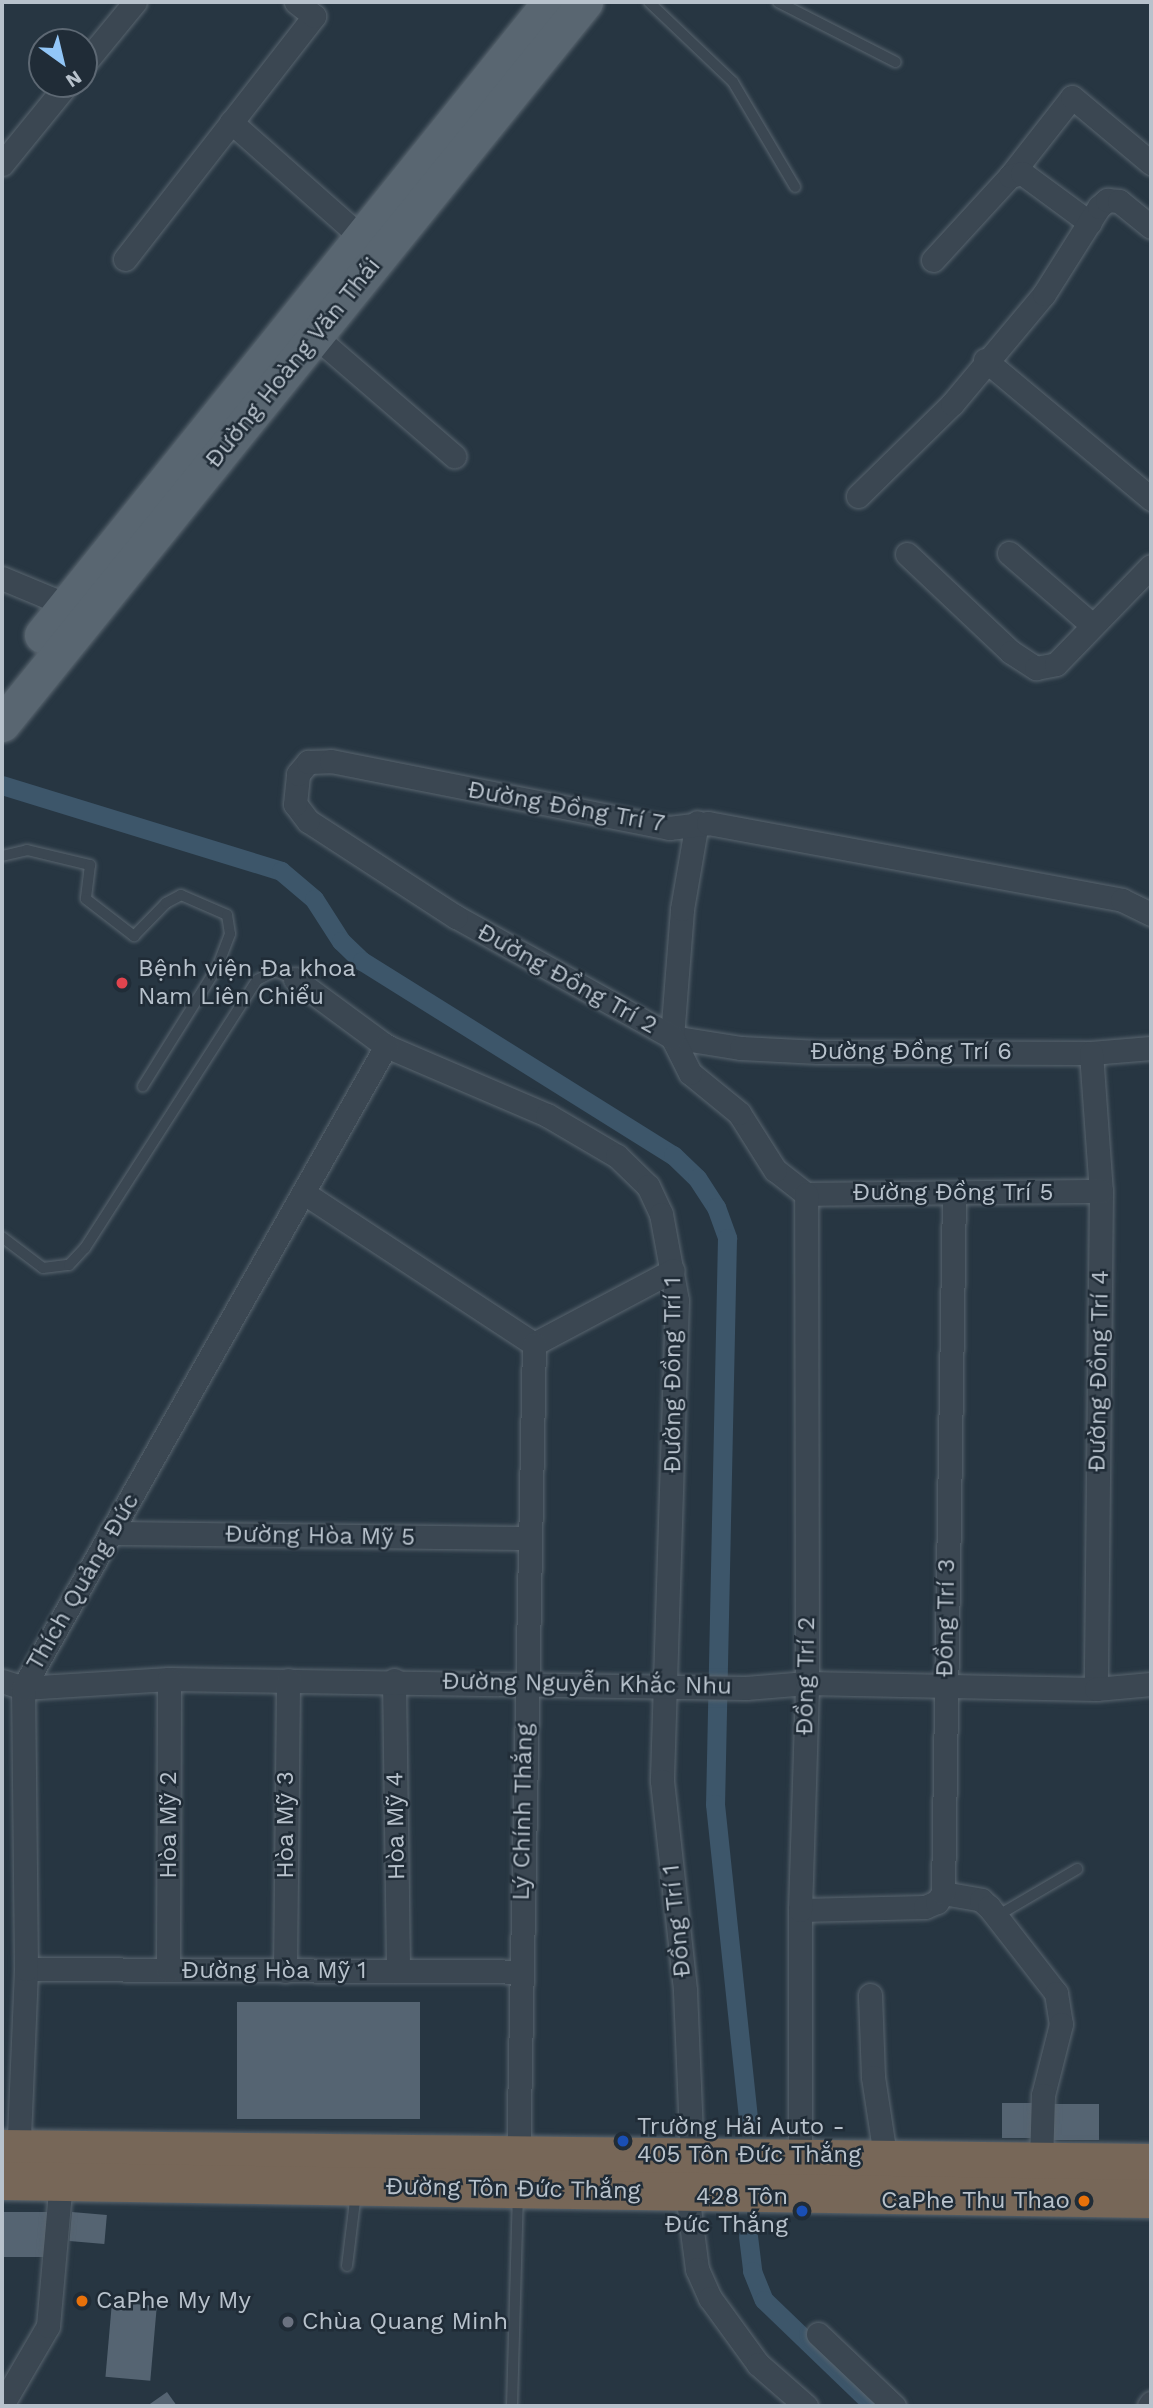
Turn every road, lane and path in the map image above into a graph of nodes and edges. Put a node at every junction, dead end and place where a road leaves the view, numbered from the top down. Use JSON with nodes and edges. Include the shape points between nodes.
{"nodes":[{"id":1,"x":135,"y":2,"type":"edge"},
{"id":2,"x":296,"y":2,"type":"edge"},
{"id":3,"x":649,"y":2,"type":"edge"},
{"id":4,"x":778,"y":2,"type":"edge"},
{"id":5,"x":572,"y":3,"type":"edge"},
{"id":6,"x":98,"y":47,"type":"edge"},
{"id":7,"x":896,"y":62,"type":"dead end"},
{"id":8,"x":56,"y":98,"type":"edge"},
{"id":9,"x":231,"y":122,"type":"junction"},
{"id":10,"x":1151,"y":163,"type":"edge"},
{"id":11,"x":2,"y":164,"type":"edge"},
{"id":12,"x":1010,"y":176,"type":"junction"},
{"id":13,"x":795,"y":187,"type":"dead end"},
{"id":14,"x":1090,"y":223,"type":"junction"},
{"id":15,"x":1151,"y":227,"type":"edge"},
{"id":16,"x":361,"y":237,"type":"junction"},
{"id":17,"x":125,"y":260,"type":"dead end"},
{"id":18,"x":933,"y":260,"type":"dead end"},
{"id":19,"x":315,"y":336,"type":"junction"},
{"id":20,"x":985,"y":360,"type":"junction"},
{"id":21,"x":454,"y":456,"type":"dead end"},
{"id":22,"x":858,"y":496,"type":"dead end"},
{"id":23,"x":1151,"y":499,"type":"edge"},
{"id":24,"x":1009,"y":553,"type":"dead end"},
{"id":25,"x":907,"y":554,"type":"dead end"},
{"id":26,"x":2,"y":578,"type":"edge"},
{"id":27,"x":1146,"y":579,"type":"edge"},
{"id":28,"x":66,"y":605,"type":"junction"},
{"id":29,"x":1092,"y":625,"type":"junction"},
{"id":30,"x":2,"y":686,"type":"edge"},
{"id":31,"x":2,"y":724,"type":"edge"},
{"id":32,"x":697,"y":822,"type":"junction"},
{"id":33,"x":320,"y":829,"type":"joint"},
{"id":34,"x":2,"y":856,"type":"edge"},
{"id":35,"x":1151,"y":914,"type":"edge"},
{"id":36,"x":295,"y":979,"type":"joint"},
{"id":37,"x":672,"y":1037,"type":"junction"},
{"id":38,"x":386,"y":1046,"type":"junction"},
{"id":39,"x":1151,"y":1048,"type":"edge"},
{"id":40,"x":1091,"y":1053,"type":"junction"},
{"id":41,"x":144,"y":1086,"type":"dead end"},
{"id":42,"x":1101,"y":1191,"type":"junction"},
{"id":43,"x":304,"y":1193,"type":"junction"},
{"id":44,"x":806,"y":1194,"type":"junction"},
{"id":45,"x":954,"y":1194,"type":"junction"},
{"id":46,"x":2,"y":1237,"type":"edge"},
{"id":47,"x":673,"y":1270,"type":"junction"},
{"id":48,"x":534,"y":1344,"type":"junction"},
{"id":49,"x":110,"y":1533,"type":"junction"},
{"id":50,"x":529,"y":1538,"type":"junction"},
{"id":51,"x":169,"y":1679,"type":"junction"},
{"id":52,"x":288,"y":1680,"type":"junction"},
{"id":53,"x":394,"y":1681,"type":"junction"},
{"id":54,"x":526,"y":1683,"type":"junction"},
{"id":55,"x":807,"y":1683,"type":"junction"},
{"id":56,"x":12,"y":1684,"type":"edge"},
{"id":57,"x":1151,"y":1684,"type":"edge"},
{"id":58,"x":673,"y":1685,"type":"junction"},
{"id":59,"x":945,"y":1685,"type":"junction"},
{"id":60,"x":1096,"y":1689,"type":"junction"},
{"id":61,"x":1077,"y":1869,"type":"dead end"},
{"id":62,"x":943,"y":1893,"type":"junction"},
{"id":63,"x":800,"y":1910,"type":"junction"},
{"id":64,"x":997,"y":1916,"type":"junction"},
{"id":65,"x":26,"y":1969,"type":"junction"},
{"id":66,"x":168,"y":1970,"type":"junction"},
{"id":67,"x":285,"y":1971,"type":"junction"},
{"id":68,"x":398,"y":1972,"type":"junction"},
{"id":69,"x":521,"y":1972,"type":"junction"},
{"id":70,"x":870,"y":1996,"type":"dead end"},
{"id":71,"x":800,"y":2159,"type":"junction"},
{"id":72,"x":886,"y":2162,"type":"junction"},
{"id":73,"x":1041,"y":2162,"type":"junction"},
{"id":74,"x":1151,"y":2163,"type":"edge"},
{"id":75,"x":9,"y":2165,"type":"edge"},
{"id":76,"x":518,"y":2171,"type":"junction"},
{"id":77,"x":690,"y":2175,"type":"junction"},
{"id":78,"x":61,"y":2180,"type":"junction"},
{"id":79,"x":357,"y":2187,"type":"junction"},
{"id":80,"x":1151,"y":2199,"type":"edge"},
{"id":81,"x":347,"y":2266,"type":"dead end"},
{"id":82,"x":818,"y":2333,"type":"dead end"},
{"id":83,"x":2,"y":2405,"type":"edge"},
{"id":84,"x":512,"y":2406,"type":"edge"},
{"id":85,"x":806,"y":2406,"type":"edge"},
{"id":86,"x":894,"y":2406,"type":"edge"}],
"edges":[{"from":1,"to":6,"type":"street"},
{"from":2,"to":9,"type":"street","via":[[314,16]]},
{"from":3,"to":13,"type":"lane","via":[[733,82]]},
{"from":4,"to":7,"type":"lane"},
{"from":5,"to":16,"type":"main road","name":"Đường Hoàng Văn Thái"},
{"from":5,"to":19,"type":"main road","name":"Đường Hoàng Văn Thái"},
{"from":8,"to":11,"type":"street"},
{"from":9,"to":16,"type":"street"},
{"from":9,"to":17,"type":"street"},
{"from":10,"to":12,"type":"street","via":[[1072,97]]},
{"from":12,"to":14,"type":"street","via":[[1022,173],[1034,179]]},
{"from":12,"to":18,"type":"street"},
{"from":14,"to":15,"type":"street","via":[[1107,200],[1119,201]]},
{"from":14,"to":20,"type":"street","via":[[1044,294]]},
{"from":16,"to":28,"type":"main road","name":"Đường Hoàng Văn Thái"},
{"from":19,"to":21,"type":"street"},
{"from":19,"to":31,"type":"main road","name":"Đường Hoàng Văn Thái"},
{"from":20,"to":22,"type":"street","via":[[952,404]]},
{"from":20,"to":23,"type":"street"},
{"from":24,"to":29,"type":"street"},
{"from":25,"to":29,"type":"street","via":[[1011,652],[1036,668],[1056,664]]},
{"from":26,"to":28,"type":"street"},
{"from":27,"to":29,"type":"street"},
{"from":28,"to":30,"type":"main road","name":"Đường Hoàng Văn Thái"},
{"from":32,"to":33,"type":"street","name":"Đường Đồng Trí 7","via":[[668,828],[331,761],[308,762],[294,785],[298,814]]},
{"from":32,"to":35,"type":"street","name":"Đường Đồng Trí 7","via":[[1122,900]]},
{"from":32,"to":37,"type":"street","via":[[682,909]]},
{"from":33,"to":37,"type":"street","name":"Đường Đồng Trí 2","via":[[456,917]]},
{"from":34,"to":41,"type":"lane","via":[[27,850],[90,865],[86,899],[134,936],[166,903],[181,895],[227,915],[230,934],[218,967]]},
{"from":36,"to":38,"type":"street","name":"Đường Đồng Trí 1"},
{"from":36,"to":46,"type":"lane","via":[[275,971],[257,980],[85,1248],[69,1265],[43,1268]]},
{"from":37,"to":40,"type":"street","name":"Đường Đồng Trí 6","via":[[741,1048],[818,1052]]},
{"from":37,"to":44,"type":"street","name":"Đường Đồng Trí 2","via":[[690,1073],[738,1112],[775,1170]]},
{"from":38,"to":43,"type":"street","name":"Thích Quảng Đức"},
{"from":38,"to":47,"type":"street","name":"Đường Đồng Trí 1","via":[[547,1115],[617,1156],[648,1186],[668,1237]]},
{"from":39,"to":40,"type":"street","name":"Đường Đồng Trí 6"},
{"from":40,"to":42,"type":"street","name":"Đường Đồng Trí 4"},
{"from":42,"to":45,"type":"street","name":"Đường Đồng Trí 5"},
{"from":42,"to":60,"type":"street","name":"Đường Đồng Trí 4"},
{"from":43,"to":48,"type":"street"},
{"from":43,"to":49,"type":"street","name":"Thích Quảng Đức"},
{"from":44,"to":45,"type":"street","name":"Đường Đồng Trí 5"},
{"from":44,"to":55,"type":"street","name":"Đồng Trí 2"},
{"from":45,"to":59,"type":"street","name":"Đồng Trí 3"},
{"from":47,"to":48,"type":"street"},
{"from":47,"to":58,"type":"street","name":"Đường Đồng Trí 1","via":[[677,1300]]},
{"from":48,"to":50,"type":"street","name":"Lý Chính Thắng"},
{"from":49,"to":50,"type":"street","name":"Đường Hòa Mỹ 5"},
{"from":49,"to":56,"type":"street","name":"Thích Quảng Đức"},
{"from":50,"to":54,"type":"street","name":"Lý Chính Thắng"},
{"from":51,"to":52,"type":"street","name":"Đường Nguyễn Khắc Nhu"},
{"from":51,"to":56,"type":"street","name":"Đường Nguyễn Khắc Nhu"},
{"from":51,"to":66,"type":"street","name":"Hòa Mỹ 2"},
{"from":52,"to":53,"type":"street","name":"Đường Nguyễn Khắc Nhu"},
{"from":52,"to":67,"type":"street","name":"Hòa Mỹ 3"},
{"from":53,"to":54,"type":"street","name":"Đường Nguyễn Khắc Nhu"},
{"from":53,"to":68,"type":"street","name":"Hòa Mỹ 4"},
{"from":54,"to":58,"type":"street","name":"Đường Nguyễn Khắc Nhu"},
{"from":54,"to":69,"type":"street","name":"Lý Chính Thắng"},
{"from":55,"to":58,"type":"street","name":"Đường Nguyễn Khắc Nhu","via":[[747,1688]]},
{"from":55,"to":59,"type":"street","name":"Đường Nguyễn Khắc Nhu"},
{"from":55,"to":63,"type":"street","name":"Đồng Trí 2"},
{"from":56,"to":65,"type":"street","name":"Thích Quảng Đức"},
{"from":57,"to":60,"type":"street","name":"Đường Nguyễn Khắc Nhu"},
{"from":58,"to":77,"type":"street","name":"Đồng Trí 1","via":[[662,1781],[685,1991]]},
{"from":59,"to":60,"type":"street","name":"Đường Nguyễn Khắc Nhu"},
{"from":59,"to":62,"type":"street","name":"Đồng Trí 3"},
{"from":61,"to":64,"type":"lane"},
{"from":62,"to":63,"type":"street","via":[[925,1907]]},
{"from":62,"to":64,"type":"street","via":[[981,1900]]},
{"from":63,"to":71,"type":"street","name":"Đồng Trí 2"},
{"from":64,"to":73,"type":"street","via":[[1050,1980],[1060,2008],[1061,2024],[1043,2095]]},
{"from":65,"to":66,"type":"street","name":"Đường Hòa Mỹ 1"},
{"from":65,"to":75,"type":"street","name":"Thích Quảng Đức"},
{"from":66,"to":67,"type":"street","name":"Đường Hòa Mỹ 1"},
{"from":67,"to":68,"type":"street","name":"Đường Hòa Mỹ 1"},
{"from":68,"to":69,"type":"street","name":"Đường Hòa Mỹ 1"},
{"from":69,"to":76,"type":"street","name":"Lý Chính Thắng"},
{"from":70,"to":72,"type":"street","via":[[873,2077]]},
{"from":71,"to":72,"type":"highway","name":"Đường Tôn Đức Thắng"},
{"from":71,"to":77,"type":"highway","name":"Đường Tôn Đức Thắng"},
{"from":72,"to":73,"type":"highway","name":"Đường Tôn Đức Thắng"},
{"from":73,"to":74,"type":"highway","name":"Đường Tôn Đức Thắng"},
{"from":75,"to":76,"type":"highway","name":"Đường Tôn Đức Thắng"},
{"from":75,"to":78,"type":"highway","name":"Đường Tôn Đức Thắng"},
{"from":76,"to":77,"type":"highway","name":"Đường Tôn Đức Thắng"},
{"from":76,"to":79,"type":"highway","name":"Đường Tôn Đức Thắng"},
{"from":76,"to":84,"type":"lane"},
{"from":77,"to":80,"type":"highway","name":"Đường Tôn Đức Thắng"},
{"from":77,"to":85,"type":"street","name":"Đồng Trí 1","via":[[697,2269],[710,2298],[758,2364]]},
{"from":78,"to":79,"type":"highway","name":"Đường Tôn Đức Thắng"},
{"from":78,"to":83,"type":"street","via":[[48,2326]]},
{"from":79,"to":81,"type":"lane"},
{"from":82,"to":86,"type":"street"}]}
